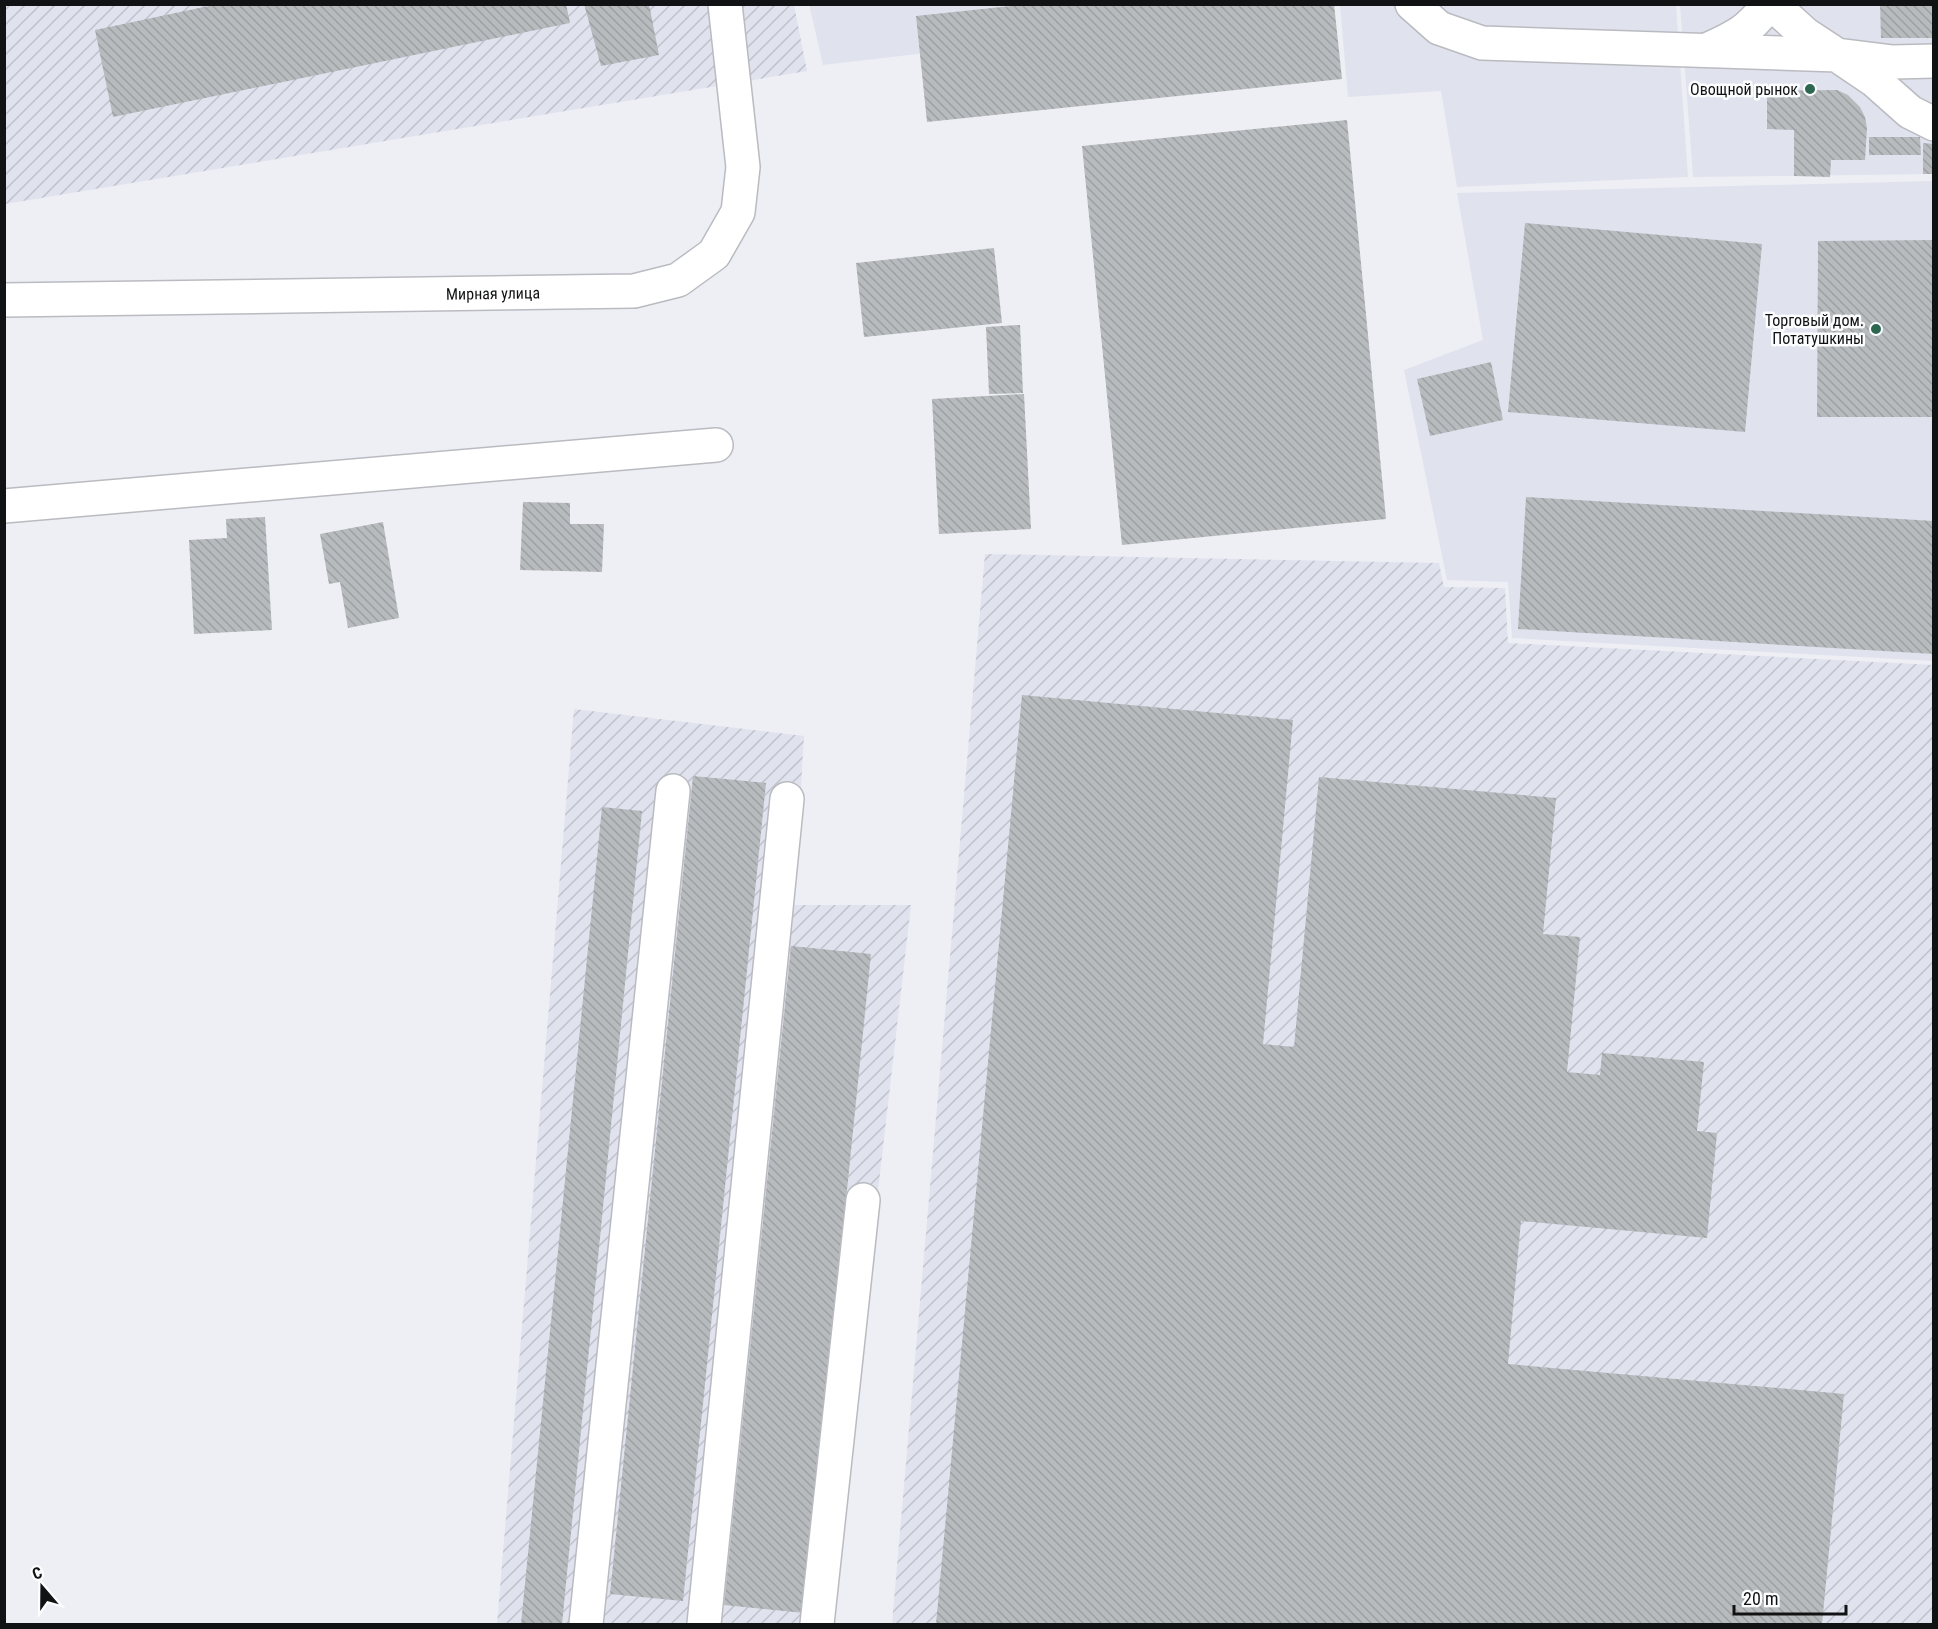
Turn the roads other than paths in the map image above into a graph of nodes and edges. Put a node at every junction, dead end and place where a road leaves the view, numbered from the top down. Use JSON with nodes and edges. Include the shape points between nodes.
{"nodes":[{"id":1,"x":725,"y":4,"type":"edge"},
{"id":2,"x":1412,"y":4,"type":"edge"},
{"id":3,"x":1770,"y":4,"type":"edge"},
{"id":4,"x":1707,"y":50,"type":"junction"},
{"id":5,"x":1837,"y":55,"type":"junction"},
{"id":6,"x":1934,"y":61,"type":"edge"},
{"id":7,"x":1934,"y":124,"type":"edge"},
{"id":8,"x":4,"y":300,"type":"edge"},
{"id":9,"x":716,"y":445,"type":"dead end"},
{"id":10,"x":4,"y":506,"type":"edge"},
{"id":11,"x":673,"y":790,"type":"dead end"},
{"id":12,"x":787,"y":799,"type":"dead end"},
{"id":13,"x":863,"y":1200,"type":"dead end"},
{"id":14,"x":586,"y":1624,"type":"edge"},
{"id":15,"x":704,"y":1624,"type":"edge"},
{"id":16,"x":817,"y":1624,"type":"edge"}],
"edges":[{"from":1,"to":8,"type":"street","name":"Мирная улица","via":[[743,167],[738,212],[714,254],[678,280],[634,291]]},
{"from":2,"to":4,"type":"street","via":[[1439,28],[1482,43]]},
{"from":3,"to":4,"type":"street","via":[[1737,37]]},
{"from":3,"to":5,"type":"street"},
{"from":4,"to":5,"type":"street"},
{"from":5,"to":6,"type":"street","via":[[1893,62]]},
{"from":5,"to":7,"type":"street","via":[[1874,80],[1910,112]]},
{"from":9,"to":10,"type":"street"},
{"from":11,"to":14,"type":"street"},
{"from":12,"to":15,"type":"street"},
{"from":13,"to":16,"type":"street"}]}
